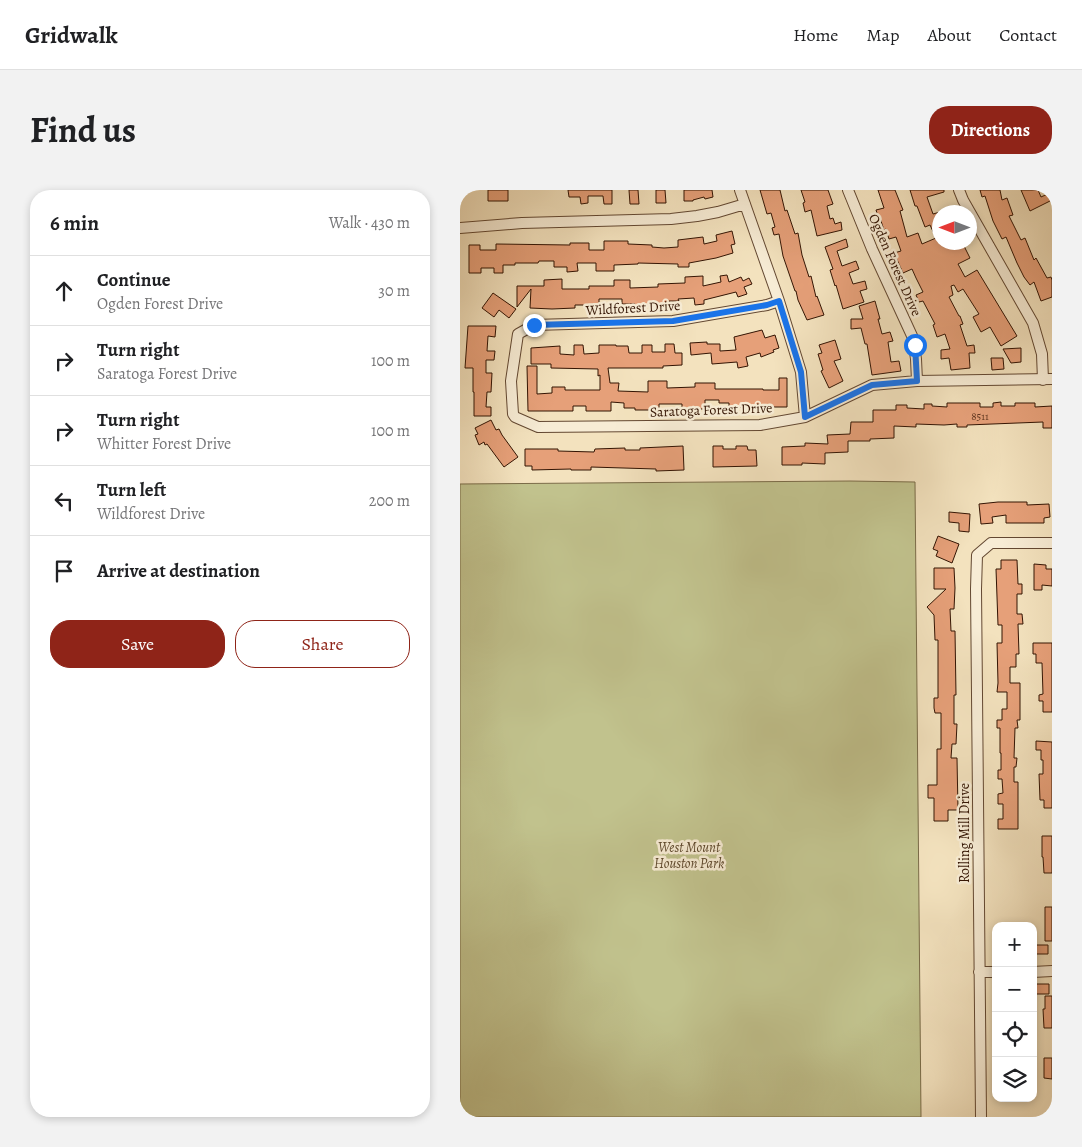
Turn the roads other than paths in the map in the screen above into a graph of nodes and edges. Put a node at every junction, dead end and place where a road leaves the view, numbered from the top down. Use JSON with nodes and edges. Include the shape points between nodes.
{"nodes":[{"id":1,"x":740,"y":190,"type":"edge"},
{"id":2,"x":848,"y":190,"type":"edge"},
{"id":3,"x":959,"y":190,"type":"edge"},
{"id":4,"x":745,"y":204,"type":"junction"},
{"id":5,"x":460,"y":228,"type":"edge"},
{"id":6,"x":779,"y":301,"type":"junction"},
{"id":7,"x":1047,"y":379,"type":"edge"},
{"id":8,"x":917,"y":381,"type":"junction"},
{"id":9,"x":515,"y":417,"type":"joint"},
{"id":10,"x":805,"y":417,"type":"junction"},
{"id":11,"x":1052,"y":543,"type":"edge"},
{"id":12,"x":1052,"y":971,"type":"edge"},
{"id":13,"x":979,"y":972,"type":"junction"},
{"id":14,"x":992,"y":972,"type":"edge"},
{"id":15,"x":1037,"y":972,"type":"edge"},
{"id":16,"x":981,"y":1117,"type":"edge"}],
"edges":[{"from":1,"to":4,"type":"street"},
{"from":2,"to":8,"type":"street","name":"Ogden Forest Drive","via":[[913,338]]},
{"from":3,"to":7,"type":"street","via":[[1033,324]]},
{"from":4,"to":5,"type":"street","via":[[671,219]]},
{"from":4,"to":6,"type":"street"},
{"from":6,"to":9,"type":"street","name":"Wildforest Drive","via":[[673,321],[534,325],[518,334],[511,380]]},
{"from":6,"to":10,"type":"street","via":[[801,372]]},
{"from":7,"to":8,"type":"street","name":"Saratoga Forest Drive"},
{"from":8,"to":10,"type":"street","name":"Saratoga Forest Drive","via":[[872,385]]},
{"from":9,"to":10,"type":"street","name":"Saratoga Forest Drive","via":[[538,427],[760,425]]},
{"from":11,"to":13,"type":"street","name":"Rolling Mill Drive","via":[[991,543],[977,555]]},
{"from":12,"to":15,"type":"street"},
{"from":13,"to":14,"type":"street"},
{"from":13,"to":16,"type":"street","name":"Rolling Mill Drive"}]}
